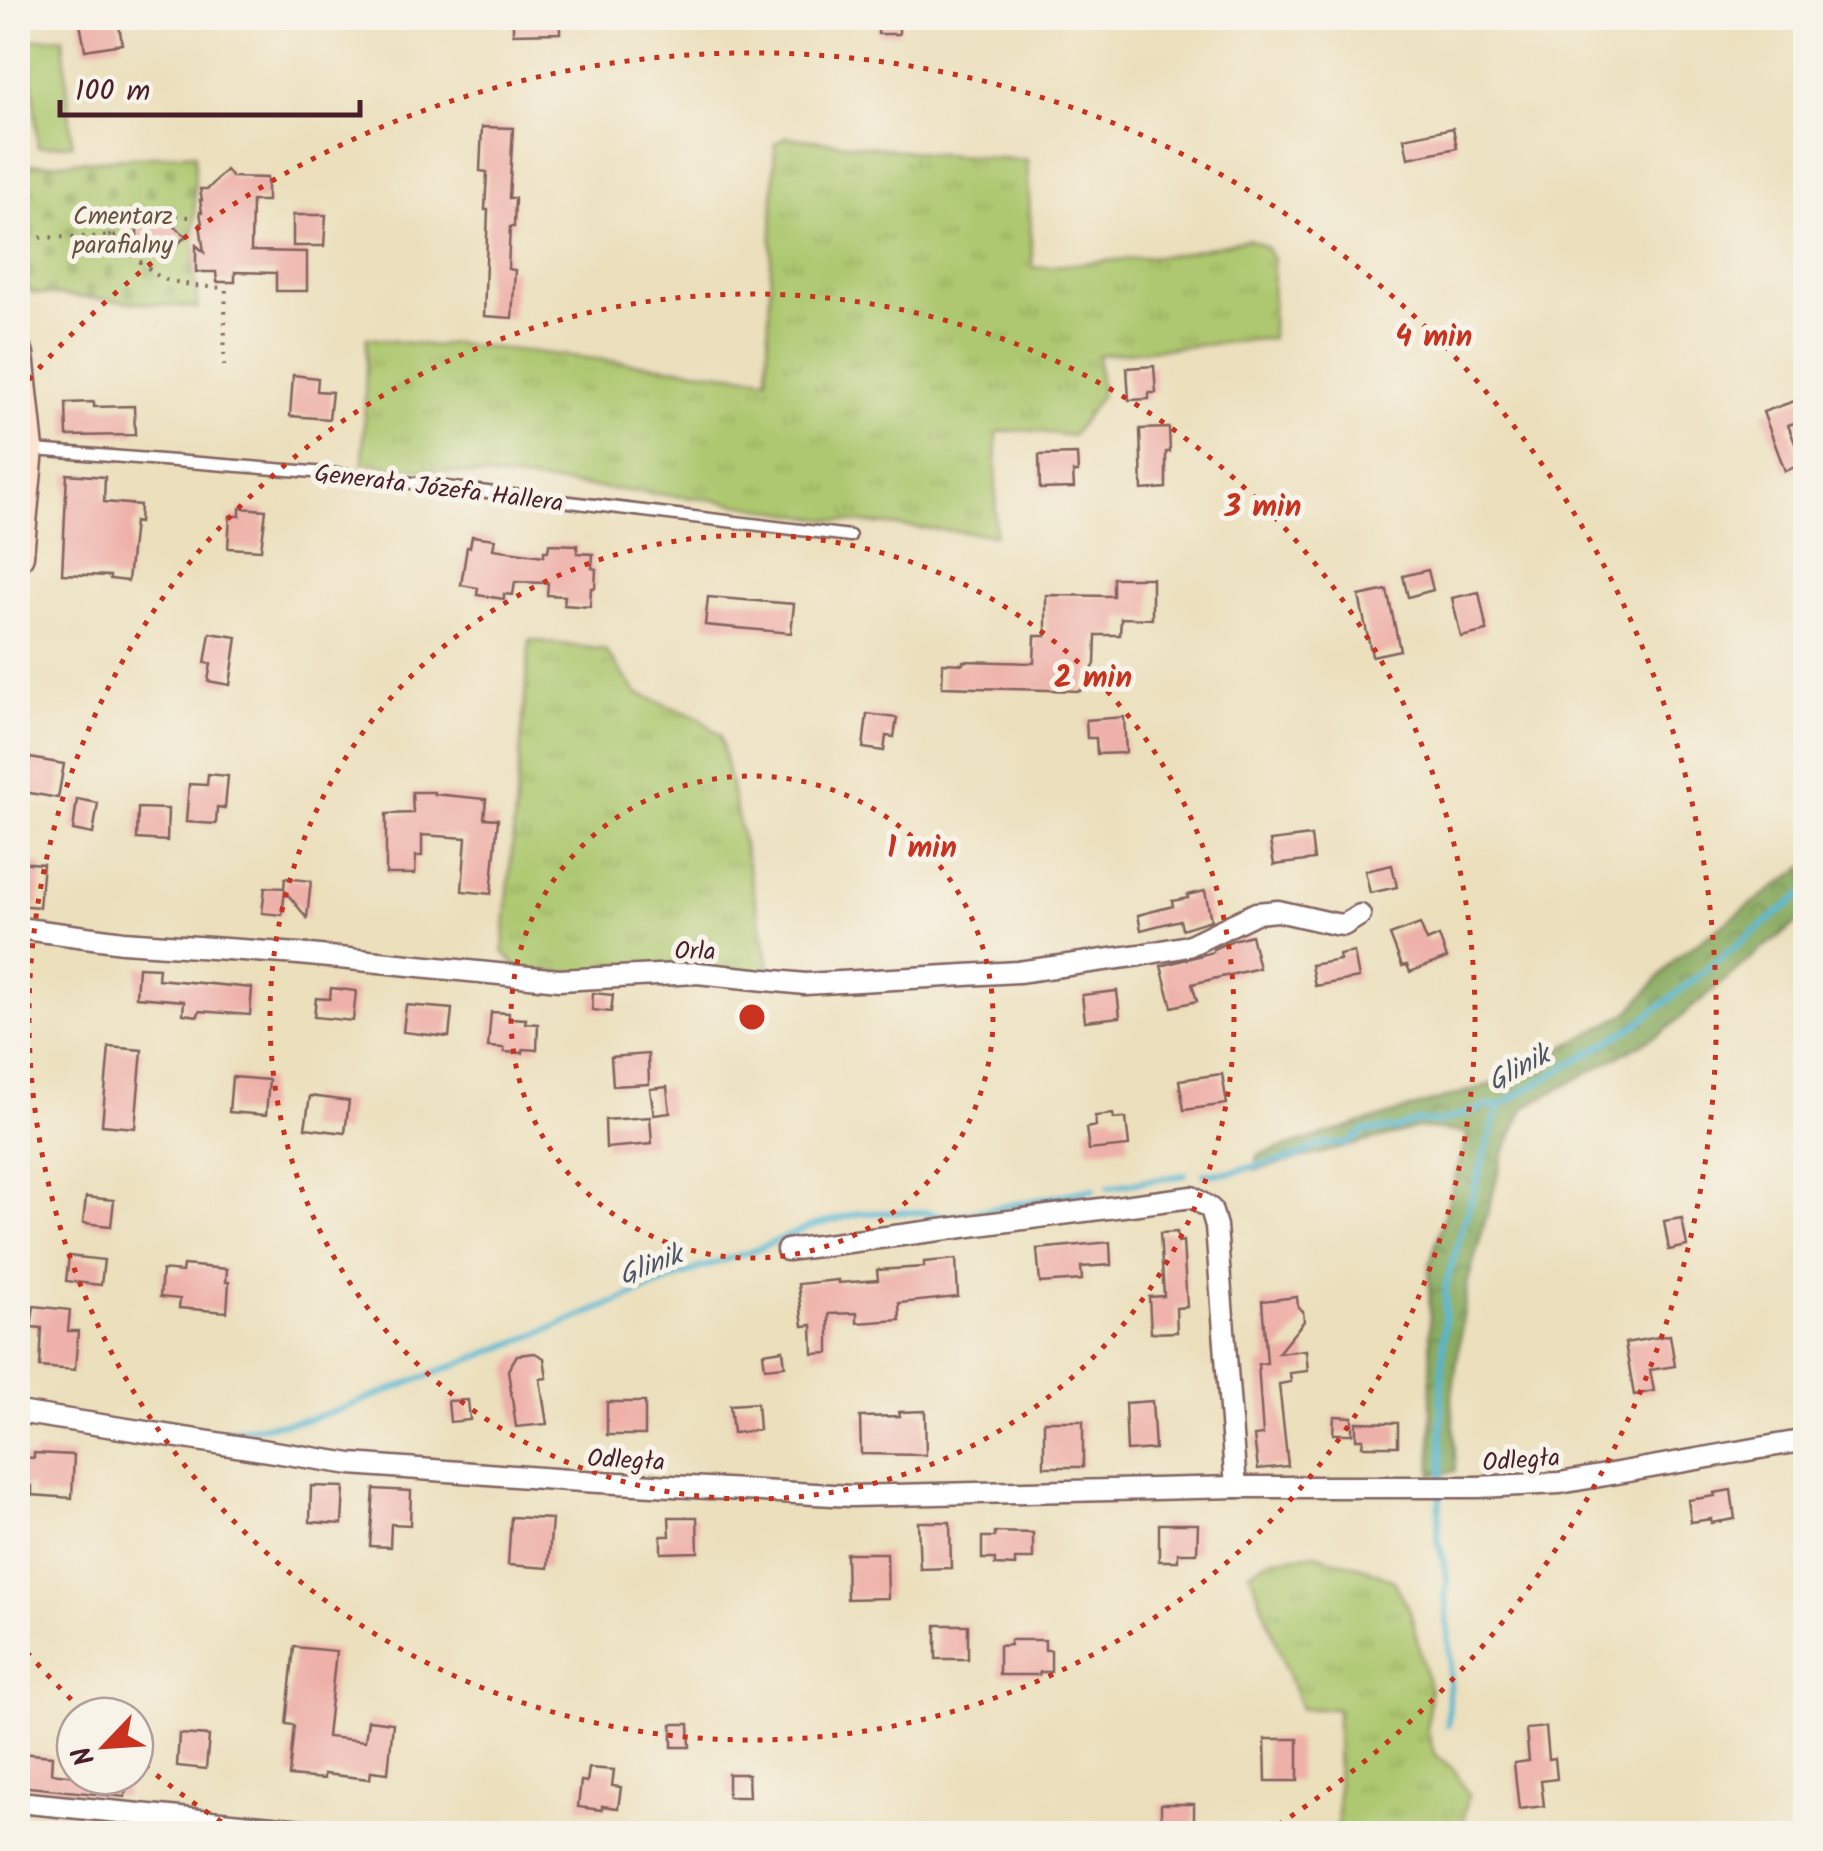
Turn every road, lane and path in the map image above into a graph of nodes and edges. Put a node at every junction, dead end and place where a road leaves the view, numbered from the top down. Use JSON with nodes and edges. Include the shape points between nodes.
{"nodes":[{"id":1,"x":189,"y":216,"type":"dead end"},
{"id":2,"x":127,"y":236,"type":"dead end"},
{"id":3,"x":109,"y":237,"type":"junction"},
{"id":4,"x":18,"y":238,"type":"edge"},
{"id":5,"x":18,"y":354,"type":"edge"},
{"id":6,"x":224,"y":366,"type":"dead end"},
{"id":7,"x":28,"y":450,"type":"junction"},
{"id":8,"x":850,"y":536,"type":"dead end"},
{"id":9,"x":18,"y":554,"type":"edge"},
{"id":10,"x":1360,"y":915,"type":"dead end"},
{"id":11,"x":18,"y":928,"type":"edge"},
{"id":12,"x":787,"y":1250,"type":"dead end"},
{"id":13,"x":18,"y":1412,"type":"edge"},
{"id":14,"x":1806,"y":1440,"type":"edge"},
{"id":15,"x":1236,"y":1487,"type":"junction"},
{"id":16,"x":18,"y":1802,"type":"edge"},
{"id":17,"x":343,"y":1834,"type":"edge"}],
"edges":[{"from":1,"to":3,"type":"path","via":[[140,215]]},
{"from":2,"to":3,"type":"path"},
{"from":3,"to":4,"type":"path"},
{"from":3,"to":6,"type":"path","via":[[162,279],[226,285]]},
{"from":5,"to":7,"type":"street"},
{"from":7,"to":8,"type":"lane","name":"Generała Józefa Hallera","via":[[340,474]]},
{"from":7,"to":9,"type":"street"},
{"from":10,"to":11,"type":"street","name":"Orla","via":[[1335,924],[1269,911],[1188,946],[1140,955],[1018,972],[805,984],[696,973],[559,980]]},
{"from":12,"to":15,"type":"street","via":[[1192,1198],[1211,1209],[1216,1226]]},
{"from":13,"to":15,"type":"street","name":"Odległa","via":[[351,1464],[601,1482],[851,1496]]},
{"from":14,"to":15,"type":"street","name":"Odległa","via":[[1560,1483]]},
{"from":16,"to":17,"type":"street"}]}
